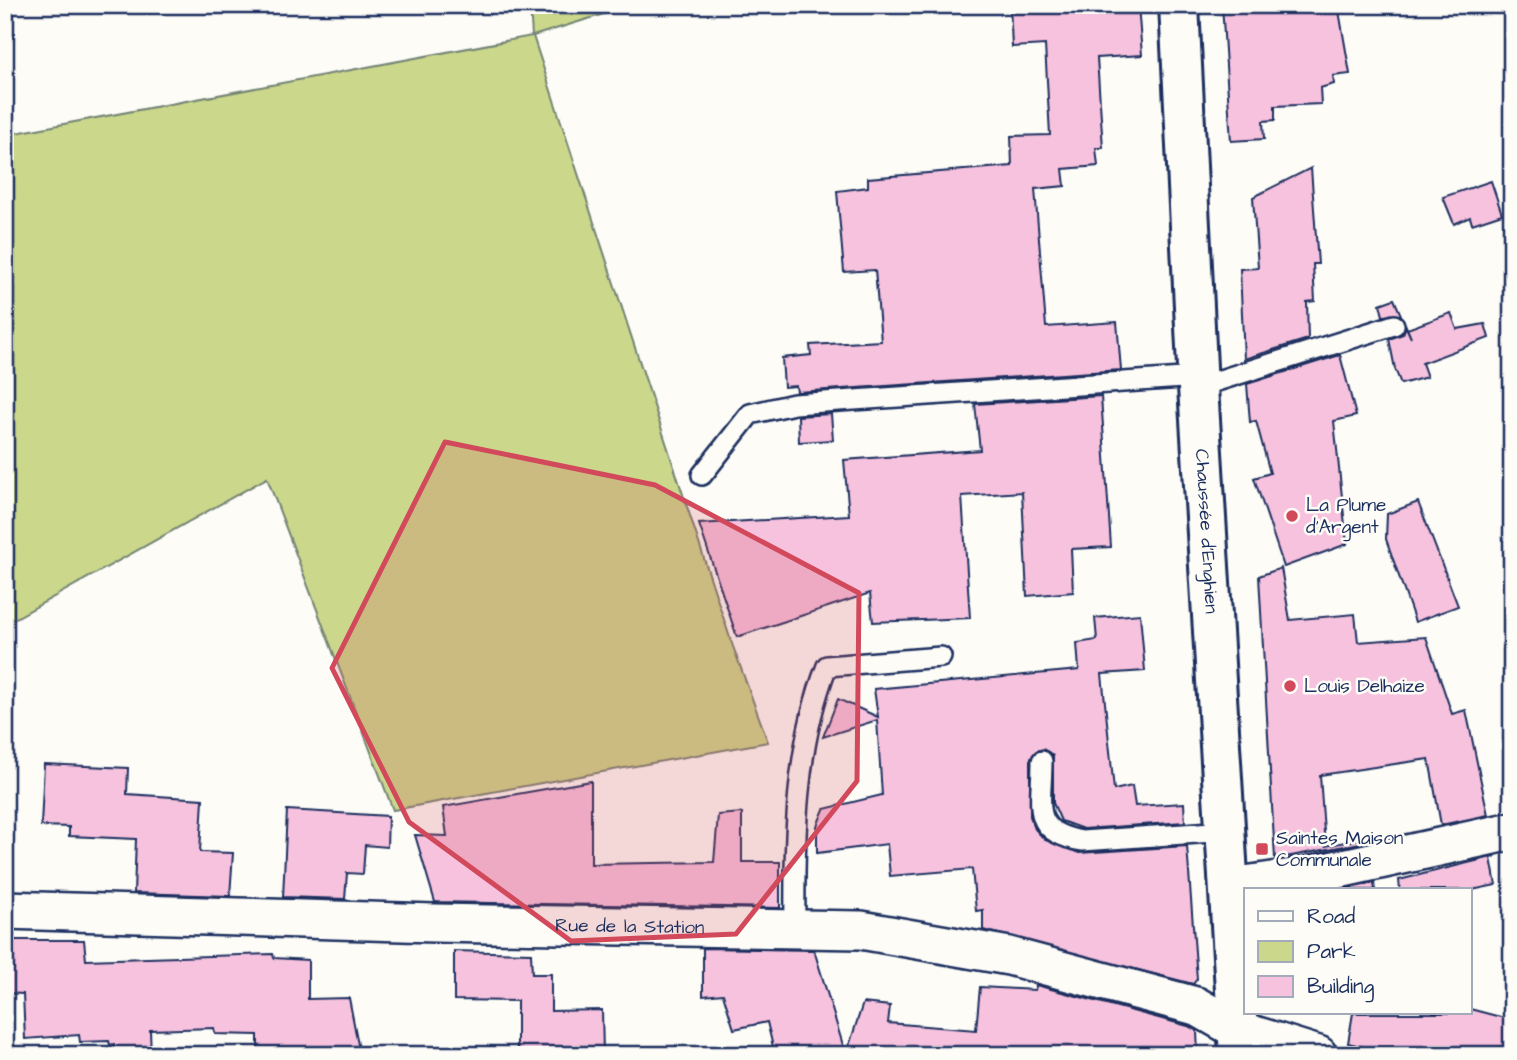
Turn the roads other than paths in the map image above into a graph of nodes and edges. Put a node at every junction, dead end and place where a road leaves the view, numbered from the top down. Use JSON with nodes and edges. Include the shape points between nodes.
{"nodes":[{"id":1,"x":1179,"y":5,"type":"edge"},
{"id":2,"x":1394,"y":324,"type":"dead end"},
{"id":3,"x":1198,"y":382,"type":"junction"},
{"id":4,"x":702,"y":475,"type":"dead end"},
{"id":5,"x":941,"y":657,"type":"dead end"},
{"id":6,"x":1042,"y":761,"type":"dead end"},
{"id":7,"x":1227,"y":831,"type":"junction"},
{"id":8,"x":1512,"y":831,"type":"edge"},
{"id":9,"x":1231,"y":887,"type":"junction"},
{"id":10,"x":5,"y":910,"type":"edge"},
{"id":11,"x":795,"y":928,"type":"junction"},
{"id":12,"x":1239,"y":1042,"type":"edge"},
{"id":13,"x":1318,"y":1055,"type":"edge"}],
"edges":[{"from":1,"to":3,"type":"main road","name":"Chaussée d'Enghien"},
{"from":2,"to":3,"type":"lane"},
{"from":3,"to":4,"type":"lane","via":[[794,404],[750,414]]},
{"from":3,"to":7,"type":"main road","name":"Chaussée d'Enghien"},
{"from":5,"to":11,"type":"lane","via":[[827,666],[812,702],[794,840]]},
{"from":6,"to":7,"type":"lane","via":[[1043,819],[1049,831],[1062,838],[1082,841]]},
{"from":7,"to":9,"type":"main road","name":"Chaussée d'Enghien"},
{"from":8,"to":9,"type":"street","via":[[1307,876]]},
{"from":9,"to":12,"type":"main road","name":"Chaussée d'Enghien"},
{"from":10,"to":11,"type":"street","name":"Rue de la Station"},
{"from":11,"to":12,"type":"street","name":"Rue de la Station","via":[[861,930],[1009,956],[1196,1006]]},
{"from":12,"to":13,"type":"street","name":"Rue de la Station"}]}
